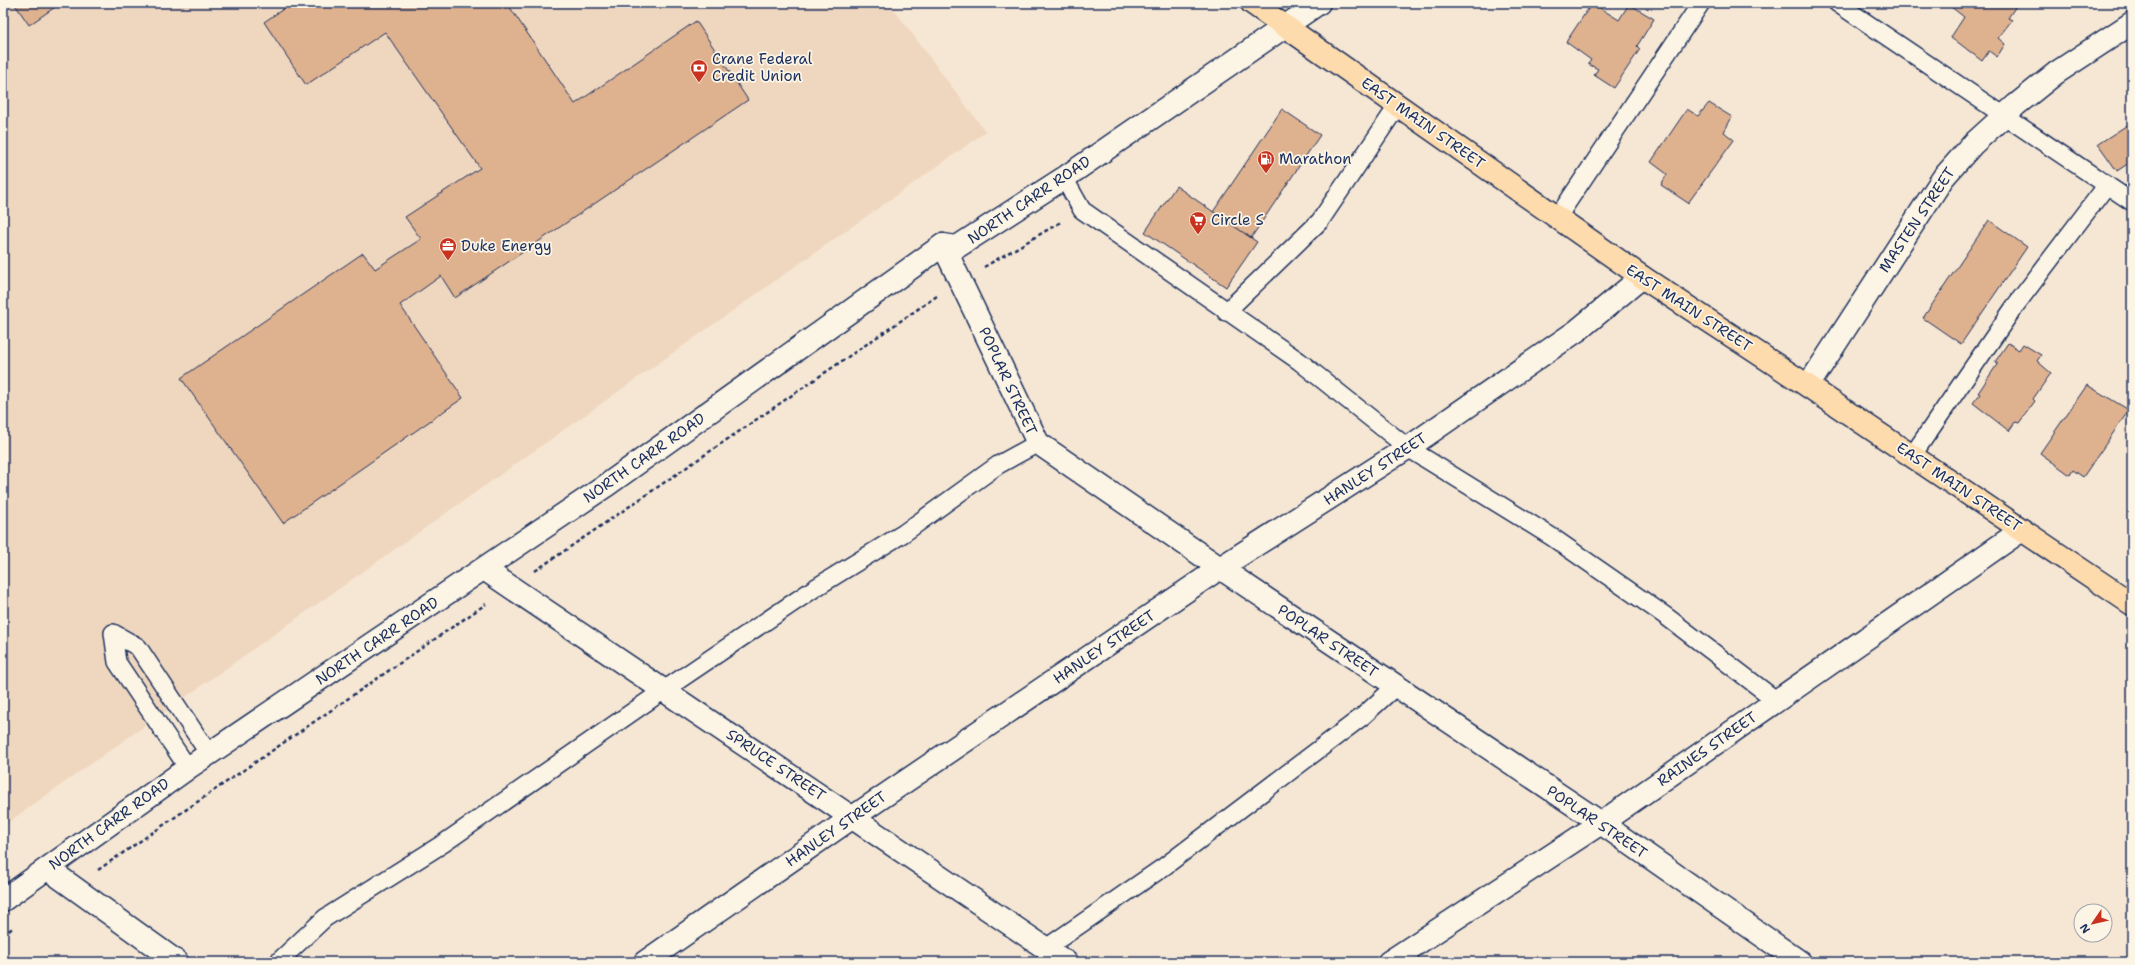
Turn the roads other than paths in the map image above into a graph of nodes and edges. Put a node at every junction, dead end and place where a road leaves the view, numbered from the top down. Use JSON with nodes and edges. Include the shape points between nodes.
{"nodes":[{"id":1,"x":1252,"y":3,"type":"edge"},
{"id":2,"x":1319,"y":3,"type":"edge"},
{"id":3,"x":1701,"y":3,"type":"edge"},
{"id":4,"x":1837,"y":3,"type":"edge"},
{"id":5,"x":2132,"y":23,"type":"edge"},
{"id":6,"x":1286,"y":26,"type":"junction"},
{"id":7,"x":1398,"y":105,"type":"junction"},
{"id":8,"x":2003,"y":117,"type":"junction"},
{"id":9,"x":1064,"y":178,"type":"junction"},
{"id":10,"x":2107,"y":185,"type":"junction"},
{"id":11,"x":2132,"y":202,"type":"edge"},
{"id":12,"x":1557,"y":218,"type":"junction"},
{"id":13,"x":943,"y":245,"type":"junction"},
{"id":14,"x":1642,"y":278,"type":"junction"},
{"id":15,"x":1226,"y":312,"type":"junction"},
{"id":16,"x":1808,"y":386,"type":"junction"},
{"id":17,"x":1038,"y":442,"type":"junction"},
{"id":18,"x":1408,"y":448,"type":"junction"},
{"id":19,"x":1912,"y":456,"type":"junction"},
{"id":20,"x":2022,"y":530,"type":"junction"},
{"id":21,"x":1220,"y":568,"type":"junction"},
{"id":22,"x":484,"y":569,"type":"junction"},
{"id":23,"x":2132,"y":604,"type":"edge"},
{"id":24,"x":1396,"y":686,"type":"junction"},
{"id":25,"x":664,"y":690,"type":"junction"},
{"id":26,"x":1777,"y":701,"type":"junction"},
{"id":27,"x":209,"y":754,"type":"junction"},
{"id":28,"x":188,"y":768,"type":"junction"},
{"id":29,"x":853,"y":817,"type":"junction"},
{"id":30,"x":1601,"y":823,"type":"junction"},
{"id":31,"x":48,"y":868,"type":"junction"},
{"id":32,"x":3,"y":900,"type":"edge"},
{"id":33,"x":1046,"y":948,"type":"junction"},
{"id":34,"x":177,"y":962,"type":"edge"},
{"id":35,"x":278,"y":962,"type":"edge"},
{"id":36,"x":645,"y":962,"type":"edge"},
{"id":37,"x":1066,"y":962,"type":"edge"},
{"id":38,"x":1389,"y":962,"type":"edge"},
{"id":39,"x":1800,"y":962,"type":"edge"}],
"edges":[{"from":1,"to":6,"type":"main road","name":"EAST MAIN STREET"},
{"from":2,"to":6,"type":"street","name":"NORTH CARR ROAD"},
{"from":3,"to":12,"type":"lane"},
{"from":4,"to":8,"type":"lane"},
{"from":5,"to":8,"type":"street","name":"MASTEN STREET","via":[[2056,73]]},
{"from":6,"to":7,"type":"main road","name":"EAST MAIN STREET"},
{"from":6,"to":9,"type":"street","name":"NORTH CARR ROAD"},
{"from":7,"to":12,"type":"main road","name":"EAST MAIN STREET"},
{"from":7,"to":15,"type":"lane","via":[[1320,221]]},
{"from":8,"to":10,"type":"lane"},
{"from":8,"to":16,"type":"street","name":"MASTEN STREET","via":[[1973,144],[1943,178]]},
{"from":9,"to":13,"type":"street","name":"NORTH CARR ROAD","via":[[957,247]]},
{"from":9,"to":15,"type":"lane","via":[[1082,210]]},
{"from":10,"to":11,"type":"lane"},
{"from":10,"to":19,"type":"lane","via":[[2015,306]]},
{"from":12,"to":14,"type":"main road","name":"EAST MAIN STREET"},
{"from":13,"to":17,"type":"street","name":"POPLAR STREET"},
{"from":13,"to":22,"type":"street","name":"NORTH CARR ROAD","via":[[604,487]]},
{"from":14,"to":16,"type":"main road","name":"EAST MAIN STREET"},
{"from":14,"to":18,"type":"street","name":"HANLEY STREET","via":[[1578,330]]},
{"from":15,"to":18,"type":"lane","via":[[1299,361]]},
{"from":16,"to":19,"type":"main road","name":"EAST MAIN STREET"},
{"from":17,"to":21,"type":"street","name":"POPLAR STREET"},
{"from":17,"to":25,"type":"lane","via":[[998,465],[904,533],[814,588]]},
{"from":18,"to":21,"type":"street","name":"HANLEY STREET"},
{"from":18,"to":26,"type":"lane","via":[[1552,537],[1667,617]]},
{"from":19,"to":20,"type":"main road","name":"EAST MAIN STREET"},
{"from":20,"to":23,"type":"main road","name":"EAST MAIN STREET"},
{"from":20,"to":26,"type":"street","name":"RAINES STREET"},
{"from":21,"to":24,"type":"street","name":"POPLAR STREET"},
{"from":21,"to":29,"type":"street","name":"HANLEY STREET"},
{"from":22,"to":25,"type":"street","name":"SPRUCE STREET"},
{"from":22,"to":27,"type":"street","name":"NORTH CARR ROAD"},
{"from":24,"to":30,"type":"street","name":"POPLAR STREET"},
{"from":24,"to":33,"type":"lane","via":[[1363,716],[1166,866]]},
{"from":25,"to":29,"type":"street","name":"SPRUCE STREET"},
{"from":25,"to":35,"type":"lane","via":[[444,843],[325,918]]},
{"from":26,"to":30,"type":"street","name":"RAINES STREET"},
{"from":27,"to":28,"type":"street","name":"NORTH CARR ROAD"},
{"from":27,"to":28,"type":"lane","via":[[138,647],[113,633],[117,662]]},
{"from":28,"to":31,"type":"street","name":"NORTH CARR ROAD"},
{"from":29,"to":33,"type":"street","name":"SPRUCE STREET"},
{"from":29,"to":36,"type":"street","name":"HANLEY STREET"},
{"from":30,"to":38,"type":"street","name":"RAINES STREET"},
{"from":30,"to":39,"type":"street","name":"POPLAR STREET"},
{"from":31,"to":32,"type":"street","name":"NORTH CARR ROAD"},
{"from":31,"to":34,"type":"street"},
{"from":33,"to":37,"type":"street","name":"SPRUCE STREET"}]}
